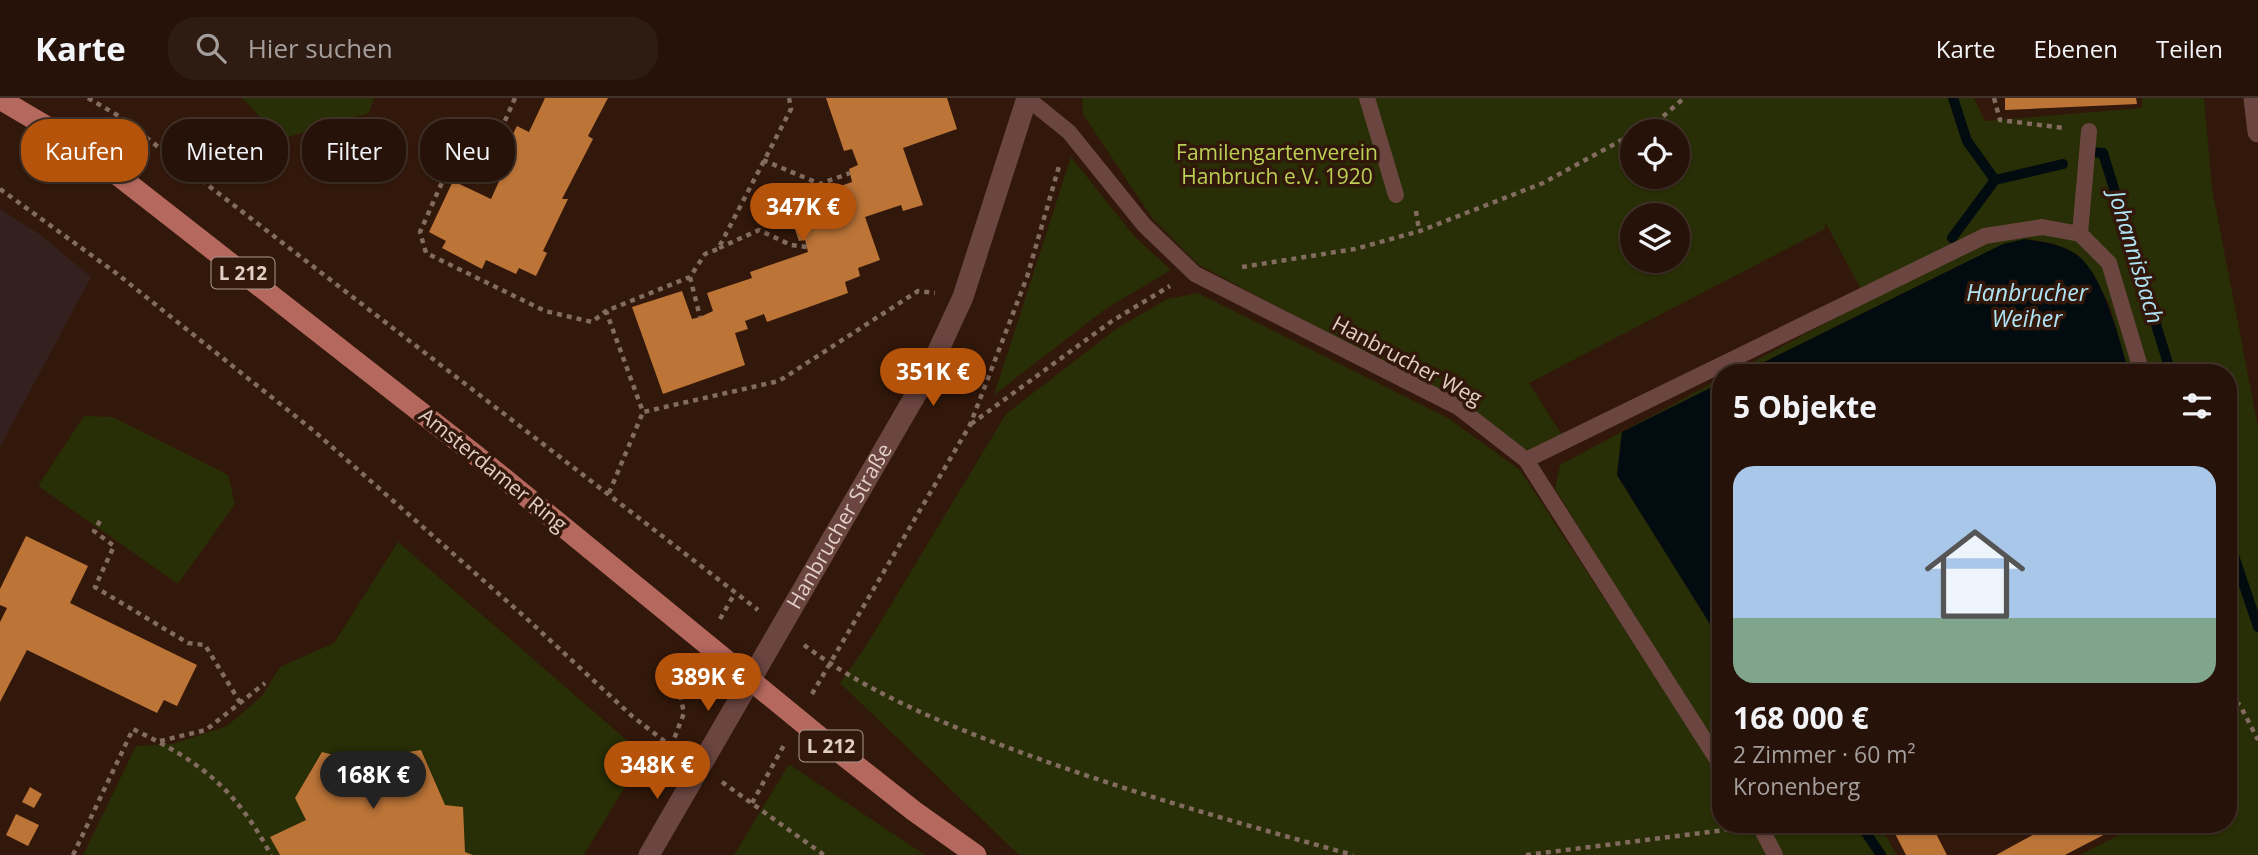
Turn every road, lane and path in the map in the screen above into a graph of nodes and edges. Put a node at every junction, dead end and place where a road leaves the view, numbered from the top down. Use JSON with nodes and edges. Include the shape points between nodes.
{"nodes":[{"id":1,"x":88,"y":98,"type":"edge"},
{"id":2,"x":515,"y":98,"type":"edge"},
{"id":3,"x":789,"y":98,"type":"edge"},
{"id":4,"x":1027,"y":98,"type":"edge"},
{"id":5,"x":1367,"y":98,"type":"edge"},
{"id":6,"x":1684,"y":98,"type":"edge"},
{"id":7,"x":1994,"y":98,"type":"edge"},
{"id":8,"x":2255,"y":98,"type":"edge"},
{"id":9,"x":0,"y":99,"type":"edge"},
{"id":10,"x":1660,"y":119,"type":"edge"},
{"id":11,"x":1069,"y":132,"type":"junction"},
{"id":12,"x":2258,"y":132,"type":"edge"},
{"id":13,"x":2087,"y":139,"type":"joint"},
{"id":14,"x":1620,"y":140,"type":"edge"},
{"id":15,"x":763,"y":160,"type":"junction"},
{"id":16,"x":850,"y":173,"type":"dead end"},
{"id":17,"x":0,"y":189,"type":"edge"},
{"id":18,"x":1396,"y":195,"type":"dead end"},
{"id":19,"x":2080,"y":234,"type":"junction"},
{"id":20,"x":807,"y":247,"type":"dead end"},
{"id":21,"x":718,"y":249,"type":"junction"},
{"id":22,"x":1195,"y":274,"type":"junction"},
{"id":23,"x":690,"y":277,"type":"junction"},
{"id":24,"x":963,"y":297,"type":"junction"},
{"id":25,"x":606,"y":311,"type":"junction"},
{"id":26,"x":700,"y":317,"type":"dead end"},
{"id":27,"x":1723,"y":364,"type":"edge"},
{"id":28,"x":2139,"y":364,"type":"edge"},
{"id":29,"x":1712,"y":369,"type":"edge"},
{"id":30,"x":643,"y":412,"type":"junction"},
{"id":31,"x":970,"y":425,"type":"junction"},
{"id":32,"x":1526,"y":460,"type":"junction"},
{"id":33,"x":609,"y":493,"type":"junction"},
{"id":34,"x":100,"y":521,"type":"dead end"},
{"id":35,"x":780,"y":627,"type":"junction"},
{"id":36,"x":829,"y":663,"type":"junction"},
{"id":37,"x":751,"y":678,"type":"junction"},
{"id":38,"x":265,"y":684,"type":"dead end"},
{"id":39,"x":2237,"y":703,"type":"edge"},
{"id":40,"x":241,"y":704,"type":"junction"},
{"id":41,"x":799,"y":719,"type":"junction"},
{"id":42,"x":2258,"y":740,"type":"edge"},
{"id":43,"x":159,"y":742,"type":"junction"},
{"id":44,"x":1712,"y":751,"type":"edge"},
{"id":45,"x":702,"y":768,"type":"junction"},
{"id":46,"x":751,"y":803,"type":"junction"},
{"id":47,"x":1712,"y":831,"type":"edge"},
{"id":48,"x":1763,"y":833,"type":"edge"},
{"id":49,"x":73,"y":855,"type":"edge"},
{"id":50,"x":271,"y":855,"type":"edge"},
{"id":51,"x":649,"y":855,"type":"edge"},
{"id":52,"x":824,"y":855,"type":"edge"},
{"id":53,"x":976,"y":855,"type":"edge"},
{"id":54,"x":1353,"y":855,"type":"edge"},
{"id":55,"x":1526,"y":855,"type":"edge"},
{"id":56,"x":1775,"y":855,"type":"edge"}],
"edges":[{"from":1,"to":33,"type":"path","via":[[117,115]]},
{"from":2,"to":25,"type":"path","via":[[478,182],[448,169],[420,232],[426,253],[545,311],[592,322]]},
{"from":3,"to":15,"type":"path","via":[[791,109]]},
{"from":4,"to":11,"type":"lane","name":"Hanbrucher Weg"},
{"from":4,"to":24,"type":"street","name":"Hanbrucher Straße"},
{"from":5,"to":18,"type":"lane"},
{"from":6,"to":10,"type":"path"},
{"from":7,"to":13,"type":"path","via":[[2000,120]]},
{"from":8,"to":12,"type":"street"},
{"from":9,"to":37,"type":"main road","name":"Amsterdamer Ring","number":"L 212","via":[[83,148]]},
{"from":11,"to":22,"type":"lane","name":"Hanbrucher Weg","via":[[1144,225]]},
{"from":11,"to":31,"type":"path","via":[[1027,277]]},
{"from":13,"to":19,"type":"lane"},
{"from":14,"to":22,"type":"path","via":[[1543,183],[1420,231],[1355,248]]},
{"from":15,"to":16,"type":"path","via":[[820,184]]},
{"from":15,"to":21,"type":"path"},
{"from":17,"to":45,"type":"path","via":[[116,273],[314,430],[632,716]]},
{"from":19,"to":27,"type":"lane","via":[[2042,227],[1986,236]]},
{"from":19,"to":28,"type":"lane","via":[[2109,263]]},
{"from":20,"to":21,"type":"path","via":[[759,230]]},
{"from":21,"to":23,"type":"path","via":[[705,254]]},
{"from":22,"to":31,"type":"path","via":[[1112,321]]},
{"from":22,"to":32,"type":"lane","name":"Hanbrucher Weg","via":[[1458,407]]},
{"from":23,"to":25,"type":"path"},
{"from":23,"to":26,"type":"path"},
{"from":24,"to":30,"type":"path","via":[[918,291],[779,381]]},
{"from":24,"to":35,"type":"street","name":"Hanbrucher Straße","via":[[926,377]]},
{"from":25,"to":30,"type":"path"},
{"from":29,"to":32,"type":"lane"},
{"from":30,"to":33,"type":"path"},
{"from":31,"to":36,"type":"path"},
{"from":32,"to":44,"type":"lane","name":"Hanbrucher Weg"},
{"from":33,"to":35,"type":"path"},
{"from":34,"to":40,"type":"path","via":[[94,531],[114,546],[95,587],[188,643],[205,645]]},
{"from":35,"to":36,"type":"path"},
{"from":35,"to":37,"type":"street","name":"Hanbrucher Straße"},
{"from":36,"to":41,"type":"path"},
{"from":36,"to":54,"type":"path","via":[[929,718],[1084,777]]},
{"from":37,"to":41,"type":"main road","name":"Amsterdamer Ring","number":"L 212"},
{"from":37,"to":45,"type":"street","name":"Hanbrucher Straße"},
{"from":38,"to":40,"type":"path"},
{"from":39,"to":42,"type":"path"},
{"from":40,"to":43,"type":"path","via":[[206,730]]},
{"from":41,"to":46,"type":"path"},
{"from":41,"to":53,"type":"main road","name":"Amsterdamer Ring","number":"L 212"},
{"from":43,"to":49,"type":"path","via":[[133,729]]},
{"from":43,"to":50,"type":"path","via":[[225,786],[255,824]]},
{"from":45,"to":46,"type":"path"},
{"from":45,"to":51,"type":"street","name":"Hanbrucher Straße"},
{"from":46,"to":52,"type":"path"},
{"from":47,"to":55,"type":"path"},
{"from":48,"to":56,"type":"lane"}]}
